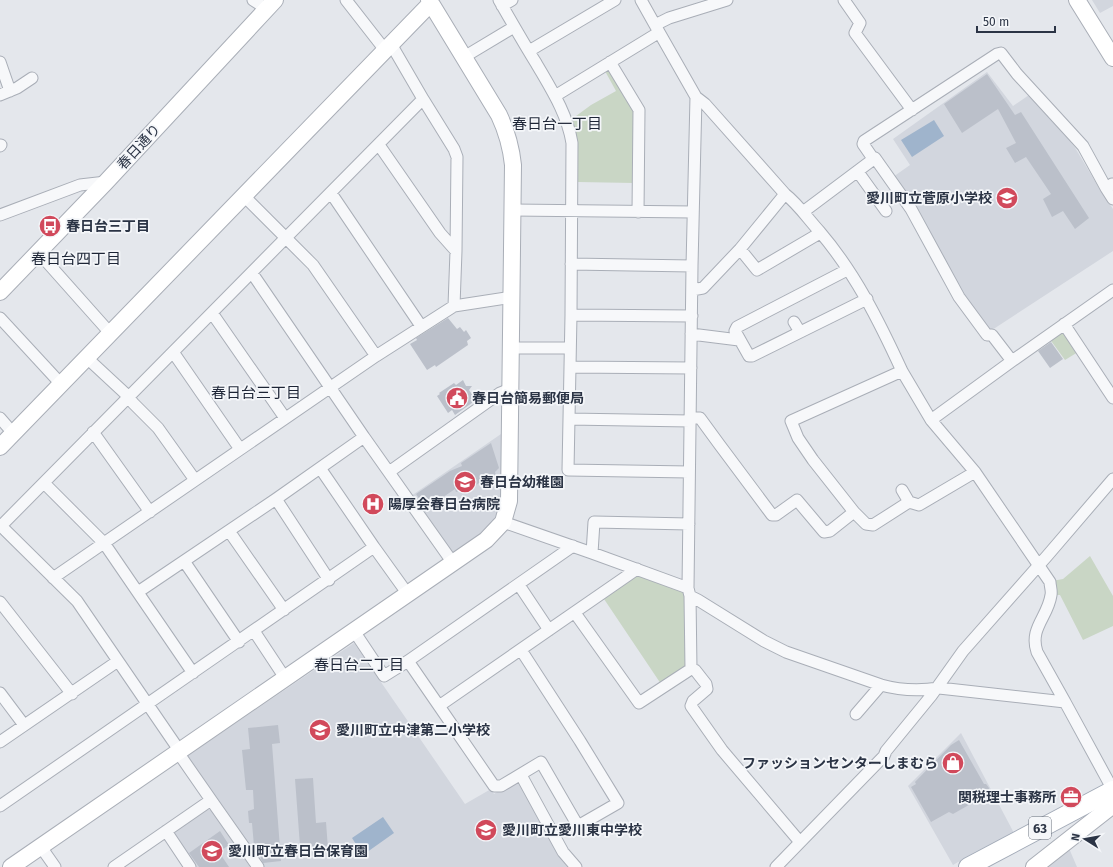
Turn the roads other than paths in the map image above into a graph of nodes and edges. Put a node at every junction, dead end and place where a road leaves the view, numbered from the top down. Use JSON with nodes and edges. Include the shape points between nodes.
{"nodes":[{"id":1,"x":253,"y":0,"type":"edge"},
{"id":2,"x":346,"y":0,"type":"edge"},
{"id":3,"x":512,"y":0,"type":"edge"},
{"id":4,"x":615,"y":0,"type":"edge"},
{"id":5,"x":642,"y":0,"type":"edge"},
{"id":6,"x":727,"y":0,"type":"edge"},
{"id":7,"x":844,"y":0,"type":"edge"},
{"id":8,"x":1077,"y":0,"type":"edge"},
{"id":9,"x":430,"y":2,"type":"edge"},
{"id":10,"x":500,"y":3,"type":"edge"},
{"id":11,"x":271,"y":5,"type":"edge"},
{"id":12,"x":514,"y":27,"type":"junction"},
{"id":13,"x":657,"y":29,"type":"junction"},
{"id":14,"x":388,"y":47,"type":"junction"},
{"id":15,"x":529,"y":51,"type":"junction"},
{"id":16,"x":464,"y":57,"type":"junction"},
{"id":17,"x":1113,"y":58,"type":"edge"},
{"id":18,"x":0,"y":62,"type":"edge"},
{"id":19,"x":610,"y":62,"type":"junction"},
{"id":20,"x":32,"y":78,"type":"dead end"},
{"id":21,"x":5,"y":93,"type":"edge"},
{"id":22,"x":555,"y":96,"type":"junction"},
{"id":23,"x":696,"y":97,"type":"junction"},
{"id":24,"x":423,"y":99,"type":"junction"},
{"id":25,"x":912,"y":110,"type":"junction"},
{"id":26,"x":379,"y":144,"type":"junction"},
{"id":27,"x":875,"y":158,"type":"junction"},
{"id":28,"x":858,"y":172,"type":"junction"},
{"id":29,"x":106,"y":182,"type":"junction"},
{"id":30,"x":1110,"y":186,"type":"edge"},
{"id":31,"x":331,"y":193,"type":"junction"},
{"id":32,"x":785,"y":194,"type":"junction"},
{"id":33,"x":244,"y":196,"type":"junction"},
{"id":34,"x":1113,"y":198,"type":"edge"},
{"id":35,"x":512,"y":210,"type":"junction"},
{"id":36,"x":572,"y":211,"type":"junction"},
{"id":37,"x":886,"y":211,"type":"dead end"},
{"id":38,"x":638,"y":212,"type":"junction"},
{"id":39,"x":693,"y":212,"type":"junction"},
{"id":40,"x":803,"y":212,"type":"junction"},
{"id":41,"x":0,"y":216,"type":"edge"},
{"id":42,"x":820,"y":233,"type":"junction"},
{"id":43,"x":287,"y":238,"type":"junction"},
{"id":44,"x":740,"y":249,"type":"junction"},
{"id":45,"x":456,"y":251,"type":"junction"},
{"id":46,"x":38,"y":252,"type":"junction"},
{"id":47,"x":571,"y":264,"type":"junction"},
{"id":48,"x":692,"y":266,"type":"junction"},
{"id":49,"x":847,"y":270,"type":"junction"},
{"id":50,"x":252,"y":273,"type":"junction"},
{"id":51,"x":692,"y":290,"type":"junction"},
{"id":52,"x":1113,"y":290,"type":"edge"},
{"id":53,"x":0,"y":291,"type":"edge"},
{"id":54,"x":512,"y":297,"type":"junction"},
{"id":55,"x":867,"y":299,"type":"junction"},
{"id":56,"x":454,"y":306,"type":"junction"},
{"id":57,"x":212,"y":313,"type":"junction"},
{"id":58,"x":571,"y":314,"type":"junction"},
{"id":59,"x":692,"y":316,"type":"junction"},
{"id":60,"x":0,"y":318,"type":"edge"},
{"id":61,"x":794,"y":322,"type":"dead end"},
{"id":62,"x":1064,"y":324,"type":"junction"},
{"id":63,"x":421,"y":326,"type":"junction"},
{"id":64,"x":800,"y":332,"type":"junction"},
{"id":65,"x":111,"y":334,"type":"junction"},
{"id":66,"x":691,"y":334,"type":"junction"},
{"id":67,"x":739,"y":340,"type":"junction"},
{"id":68,"x":511,"y":348,"type":"junction"},
{"id":69,"x":570,"y":348,"type":"junction"},
{"id":70,"x":173,"y":352,"type":"junction"},
{"id":71,"x":376,"y":356,"type":"junction"},
{"id":72,"x":88,"y":358,"type":"junction"},
{"id":73,"x":1012,"y":361,"type":"junction"},
{"id":74,"x":570,"y":367,"type":"junction"},
{"id":75,"x":691,"y":368,"type":"junction"},
{"id":76,"x":902,"y":371,"type":"junction"},
{"id":77,"x":61,"y":384,"type":"junction"},
{"id":78,"x":331,"y":388,"type":"junction"},
{"id":79,"x":510,"y":389,"type":"junction"},
{"id":80,"x":129,"y":397,"type":"junction"},
{"id":81,"x":1113,"y":398,"type":"edge"},
{"id":82,"x":0,"y":418,"type":"edge"},
{"id":83,"x":285,"y":418,"type":"junction"},
{"id":84,"x":569,"y":419,"type":"junction"},
{"id":85,"x":690,"y":419,"type":"junction"},
{"id":86,"x":931,"y":420,"type":"junction"},
{"id":87,"x":93,"y":432,"type":"junction"},
{"id":88,"x":13,"y":433,"type":"junction"},
{"id":89,"x":364,"y":437,"type":"junction"},
{"id":90,"x":0,"y":447,"type":"edge"},
{"id":91,"x":240,"y":449,"type":"junction"},
{"id":92,"x":320,"y":468,"type":"junction"},
{"id":93,"x":389,"y":472,"type":"junction"},
{"id":94,"x":689,"y":472,"type":"junction"},
{"id":95,"x":974,"y":472,"type":"junction"},
{"id":96,"x":195,"y":480,"type":"junction"},
{"id":97,"x":1113,"y":480,"type":"edge"},
{"id":98,"x":44,"y":483,"type":"junction"},
{"id":99,"x":902,"y":490,"type":"dead end"},
{"id":100,"x":276,"y":499,"type":"junction"},
{"id":101,"x":909,"y":502,"type":"junction"},
{"id":102,"x":150,"y":512,"type":"junction"},
{"id":103,"x":854,"y":512,"type":"junction"},
{"id":104,"x":503,"y":522,"type":"junction"},
{"id":105,"x":689,"y":524,"type":"junction"},
{"id":106,"x":1,"y":528,"type":"edge"},
{"id":107,"x":229,"y":531,"type":"junction"},
{"id":108,"x":104,"y":543,"type":"junction"},
{"id":109,"x":573,"y":546,"type":"junction"},
{"id":110,"x":374,"y":547,"type":"junction"},
{"id":111,"x":592,"y":553,"type":"junction"},
{"id":112,"x":184,"y":561,"type":"junction"},
{"id":113,"x":453,"y":563,"type":"junction"},
{"id":114,"x":1039,"y":565,"type":"junction"},
{"id":115,"x":637,"y":569,"type":"junction"},
{"id":116,"x":53,"y":578,"type":"junction"},
{"id":117,"x":328,"y":580,"type":"junction"},
{"id":118,"x":519,"y":585,"type":"junction"},
{"id":119,"x":138,"y":592,"type":"junction"},
{"id":120,"x":689,"y":592,"type":"junction"},
{"id":121,"x":407,"y":593,"type":"junction"},
{"id":122,"x":0,"y":602,"type":"edge"},
{"id":123,"x":284,"y":610,"type":"junction"},
{"id":124,"x":575,"y":613,"type":"junction"},
{"id":125,"x":549,"y":630,"type":"junction"},
{"id":126,"x":254,"y":631,"type":"junction"},
{"id":127,"x":354,"y":631,"type":"junction"},
{"id":128,"x":239,"y":642,"type":"junction"},
{"id":129,"x":521,"y":650,"type":"junction"},
{"id":130,"x":118,"y":661,"type":"junction"},
{"id":131,"x":408,"y":661,"type":"junction"},
{"id":132,"x":691,"y":669,"type":"junction"},
{"id":133,"x":193,"y":673,"type":"junction"},
{"id":134,"x":285,"y":678,"type":"junction"},
{"id":135,"x":881,"y":685,"type":"junction"},
{"id":136,"x":935,"y":689,"type":"junction"},
{"id":137,"x":0,"y":693,"type":"edge"},
{"id":138,"x":72,"y":694,"type":"junction"},
{"id":139,"x":1065,"y":702,"type":"junction"},
{"id":140,"x":148,"y":704,"type":"junction"},
{"id":141,"x":439,"y":706,"type":"junction"},
{"id":142,"x":856,"y":714,"type":"dead end"},
{"id":143,"x":24,"y":725,"type":"junction"},
{"id":144,"x":0,"y":742,"type":"edge"},
{"id":145,"x":178,"y":751,"type":"junction"},
{"id":146,"x":521,"y":775,"type":"junction"},
{"id":147,"x":1113,"y":790,"type":"edge"},
{"id":148,"x":211,"y":800,"type":"junction"},
{"id":149,"x":1113,"y":805,"type":"edge"},
{"id":150,"x":0,"y":806,"type":"edge"},
{"id":151,"x":166,"y":832,"type":"junction"},
{"id":152,"x":800,"y":842,"type":"junction"},
{"id":153,"x":40,"y":847,"type":"junction"},
{"id":154,"x":119,"y":866,"type":"edge"},
{"id":155,"x":10,"y":867,"type":"edge"},
{"id":156,"x":55,"y":867,"type":"edge"},
{"id":157,"x":190,"y":867,"type":"edge"},
{"id":158,"x":258,"y":867,"type":"edge"},
{"id":159,"x":576,"y":867,"type":"edge"},
{"id":160,"x":776,"y":867,"type":"edge"},
{"id":161,"x":968,"y":867,"type":"edge"},
{"id":162,"x":1034,"y":867,"type":"edge"}],
"edges":[{"from":1,"to":11,"type":"street"},
{"from":2,"to":14,"type":"street"},
{"from":3,"to":10,"type":"street"},
{"from":4,"to":15,"type":"street"},
{"from":5,"to":13,"type":"street"},
{"from":6,"to":13,"type":"street","via":[[669,18]]},
{"from":7,"to":25,"type":"street","via":[[860,23],[855,33]]},
{"from":8,"to":17,"type":"street"},
{"from":9,"to":14,"type":"street"},
{"from":9,"to":16,"type":"street"},
{"from":10,"to":12,"type":"street"},
{"from":11,"to":29,"type":"street","name":"春日通り"},
{"from":12,"to":15,"type":"street"},
{"from":12,"to":16,"type":"street"},
{"from":13,"to":19,"type":"street"},
{"from":13,"to":23,"type":"street"},
{"from":14,"to":24,"type":"street"},
{"from":14,"to":33,"type":"street"},
{"from":15,"to":22,"type":"street"},
{"from":16,"to":35,"type":"street","via":[[507,132],[512,149]]},
{"from":18,"to":21,"type":"street"},
{"from":19,"to":22,"type":"street"},
{"from":19,"to":38,"type":"street","via":[[639,110]]},
{"from":20,"to":21,"type":"street"},
{"from":22,"to":36,"type":"street","via":[[570,128]]},
{"from":23,"to":32,"type":"street"},
{"from":23,"to":39,"type":"street"},
{"from":24,"to":26,"type":"street"},
{"from":24,"to":45,"type":"street","via":[[457,157]]},
{"from":25,"to":27,"type":"street","via":[[864,141],[863,144]]},
{"from":25,"to":30,"type":"street","via":[[1001,53],[1083,146]]},
{"from":26,"to":31,"type":"street"},
{"from":26,"to":45,"type":"street","via":[[440,233]]},
{"from":27,"to":28,"type":"street"},
{"from":27,"to":73,"type":"street","via":[[911,209],[959,298],[987,335],[992,335]]},
{"from":28,"to":37,"type":"street"},
{"from":28,"to":40,"type":"street"},
{"from":29,"to":41,"type":"street","via":[[80,185]]},
{"from":29,"to":46,"type":"street","name":"春日通り"},
{"from":30,"to":34,"type":"street"},
{"from":31,"to":43,"type":"street"},
{"from":31,"to":63,"type":"street"},
{"from":32,"to":40,"type":"street"},
{"from":32,"to":44,"type":"street"},
{"from":33,"to":43,"type":"street"},
{"from":33,"to":65,"type":"street"},
{"from":35,"to":36,"type":"street"},
{"from":35,"to":54,"type":"street"},
{"from":36,"to":38,"type":"street"},
{"from":36,"to":47,"type":"street"},
{"from":38,"to":39,"type":"street"},
{"from":39,"to":48,"type":"street"},
{"from":40,"to":42,"type":"street"},
{"from":42,"to":44,"type":"street","via":[[757,270]]},
{"from":42,"to":49,"type":"street"},
{"from":43,"to":50,"type":"street"},
{"from":43,"to":71,"type":"street","via":[[313,265]]},
{"from":44,"to":51,"type":"street","via":[[702,288]]},
{"from":45,"to":56,"type":"street"},
{"from":46,"to":53,"type":"street","name":"春日通り"},
{"from":46,"to":65,"type":"street"},
{"from":47,"to":48,"type":"street"},
{"from":47,"to":58,"type":"street"},
{"from":48,"to":51,"type":"street"},
{"from":49,"to":55,"type":"street"},
{"from":49,"to":67,"type":"street","via":[[737,327],[735,331]]},
{"from":50,"to":57,"type":"street"},
{"from":50,"to":78,"type":"street"},
{"from":51,"to":59,"type":"street"},
{"from":52,"to":62,"type":"street"},
{"from":54,"to":56,"type":"street"},
{"from":54,"to":68,"type":"street"},
{"from":55,"to":64,"type":"street"},
{"from":55,"to":76,"type":"street"},
{"from":56,"to":63,"type":"street"},
{"from":57,"to":70,"type":"street"},
{"from":57,"to":83,"type":"street"},
{"from":58,"to":59,"type":"street"},
{"from":58,"to":69,"type":"street"},
{"from":59,"to":66,"type":"street"},
{"from":60,"to":77,"type":"street"},
{"from":61,"to":64,"type":"street"},
{"from":62,"to":73,"type":"street"},
{"from":62,"to":81,"type":"street"},
{"from":63,"to":71,"type":"street"},
{"from":64,"to":67,"type":"street","via":[[752,356],[749,356]]},
{"from":65,"to":72,"type":"street"},
{"from":66,"to":67,"type":"street"},
{"from":66,"to":75,"type":"street"},
{"from":68,"to":69,"type":"street"},
{"from":68,"to":79,"type":"street"},
{"from":69,"to":74,"type":"street"},
{"from":70,"to":80,"type":"street"},
{"from":70,"to":91,"type":"street"},
{"from":71,"to":78,"type":"street"},
{"from":72,"to":77,"type":"street"},
{"from":72,"to":80,"type":"street"},
{"from":73,"to":86,"type":"street"},
{"from":74,"to":75,"type":"street"},
{"from":74,"to":84,"type":"street"},
{"from":75,"to":85,"type":"street"},
{"from":76,"to":86,"type":"street"},
{"from":76,"to":103,"type":"street","via":[[788,418],[798,438],[816,458]]},
{"from":77,"to":88,"type":"street"},
{"from":78,"to":83,"type":"street"},
{"from":78,"to":89,"type":"street"},
{"from":79,"to":93,"type":"street","via":[[500,393]]},
{"from":79,"to":104,"type":"street","via":[[509,501]]},
{"from":80,"to":87,"type":"street"},
{"from":80,"to":96,"type":"street","via":[[158,428]]},
{"from":82,"to":88,"type":"street"},
{"from":83,"to":91,"type":"street"},
{"from":84,"to":85,"type":"street"},
{"from":84,"to":94,"type":"street","via":[[568,470]]},
{"from":85,"to":94,"type":"street"},
{"from":85,"to":103,"type":"street","via":[[700,418],[754,486],[772,514],[776,515],[798,500],[824,532],[830,531]]},
{"from":86,"to":95,"type":"street"},
{"from":87,"to":98,"type":"street"},
{"from":87,"to":102,"type":"street"},
{"from":88,"to":90,"type":"street"},
{"from":89,"to":92,"type":"street"},
{"from":89,"to":93,"type":"street"},
{"from":91,"to":96,"type":"street"},
{"from":92,"to":100,"type":"street"},
{"from":92,"to":110,"type":"street"},
{"from":93,"to":113,"type":"street"},
{"from":94,"to":105,"type":"street"},
{"from":95,"to":101,"type":"street","via":[[919,505]]},
{"from":95,"to":114,"type":"street"},
{"from":96,"to":102,"type":"street"},
{"from":97,"to":114,"type":"street"},
{"from":98,"to":106,"type":"street"},
{"from":98,"to":108,"type":"street"},
{"from":99,"to":101,"type":"street"},
{"from":100,"to":107,"type":"street"},
{"from":100,"to":117,"type":"street"},
{"from":101,"to":103,"type":"street","via":[[873,525],[866,524]]},
{"from":102,"to":108,"type":"street"},
{"from":104,"to":109,"type":"street"},
{"from":104,"to":113,"type":"street","via":[[486,540]]},
{"from":105,"to":111,"type":"street","via":[[594,522]]},
{"from":105,"to":120,"type":"street"},
{"from":106,"to":116,"type":"street"},
{"from":107,"to":112,"type":"street"},
{"from":107,"to":123,"type":"street"},
{"from":108,"to":116,"type":"street"},
{"from":108,"to":119,"type":"street"},
{"from":109,"to":111,"type":"street"},
{"from":109,"to":118,"type":"street"},
{"from":110,"to":117,"type":"street"},
{"from":110,"to":121,"type":"street"},
{"from":111,"to":115,"type":"street"},
{"from":112,"to":119,"type":"street"},
{"from":112,"to":128,"type":"street"},
{"from":113,"to":121,"type":"street"},
{"from":114,"to":136,"type":"street","via":[[963,651]]},
{"from":114,"to":139,"type":"street","via":[[1050,582],[1051,594],[1034,634],[1034,643]]},
{"from":115,"to":120,"type":"street"},
{"from":115,"to":124,"type":"street"},
{"from":116,"to":130,"type":"street","via":[[77,601]]},
{"from":117,"to":123,"type":"street"},
{"from":118,"to":125,"type":"street"},
{"from":118,"to":131,"type":"street"},
{"from":119,"to":133,"type":"street"},
{"from":120,"to":132,"type":"street"},
{"from":120,"to":135,"type":"street","via":[[764,641],[786,652]]},
{"from":121,"to":127,"type":"street"},
{"from":122,"to":138,"type":"street"},
{"from":123,"to":126,"type":"street"},
{"from":124,"to":125,"type":"street"},
{"from":124,"to":132,"type":"street","via":[[639,703]]},
{"from":125,"to":129,"type":"street"},
{"from":126,"to":128,"type":"street"},
{"from":126,"to":134,"type":"street"},
{"from":127,"to":131,"type":"street","via":[[384,676]]},
{"from":127,"to":134,"type":"street"},
{"from":128,"to":133,"type":"street"},
{"from":129,"to":141,"type":"street"},
{"from":129,"to":146,"type":"street","via":[[618,803],[578,826],[541,762]]},
{"from":130,"to":138,"type":"street"},
{"from":130,"to":140,"type":"street"},
{"from":131,"to":141,"type":"street"},
{"from":132,"to":152,"type":"street","via":[[695,670],[707,689],[691,706],[722,750]]},
{"from":133,"to":140,"type":"street"},
{"from":134,"to":145,"type":"street"},
{"from":135,"to":136,"type":"street","via":[[890,688]]},
{"from":135,"to":142,"type":"street"},
{"from":136,"to":139,"type":"street"},
{"from":136,"to":152,"type":"street","via":[[884,756]]},
{"from":137,"to":143,"type":"street"},
{"from":138,"to":143,"type":"street"},
{"from":139,"to":147,"type":"street"},
{"from":140,"to":145,"type":"street"},
{"from":140,"to":150,"type":"street"},
{"from":141,"to":146,"type":"street","via":[[494,786],[501,786]]},
{"from":143,"to":144,"type":"street"},
{"from":145,"to":148,"type":"street"},
{"from":145,"to":153,"type":"street"},
{"from":146,"to":159,"type":"street","via":[[563,852]]},
{"from":147,"to":161,"type":"main road","number":"63"},
{"from":148,"to":151,"type":"street"},
{"from":148,"to":158,"type":"street"},
{"from":149,"to":162,"type":"street"},
{"from":151,"to":154,"type":"street","via":[[128,857]]},
{"from":151,"to":157,"type":"street"},
{"from":152,"to":160,"type":"street"},
{"from":153,"to":155,"type":"street"},
{"from":153,"to":156,"type":"street"}]}
